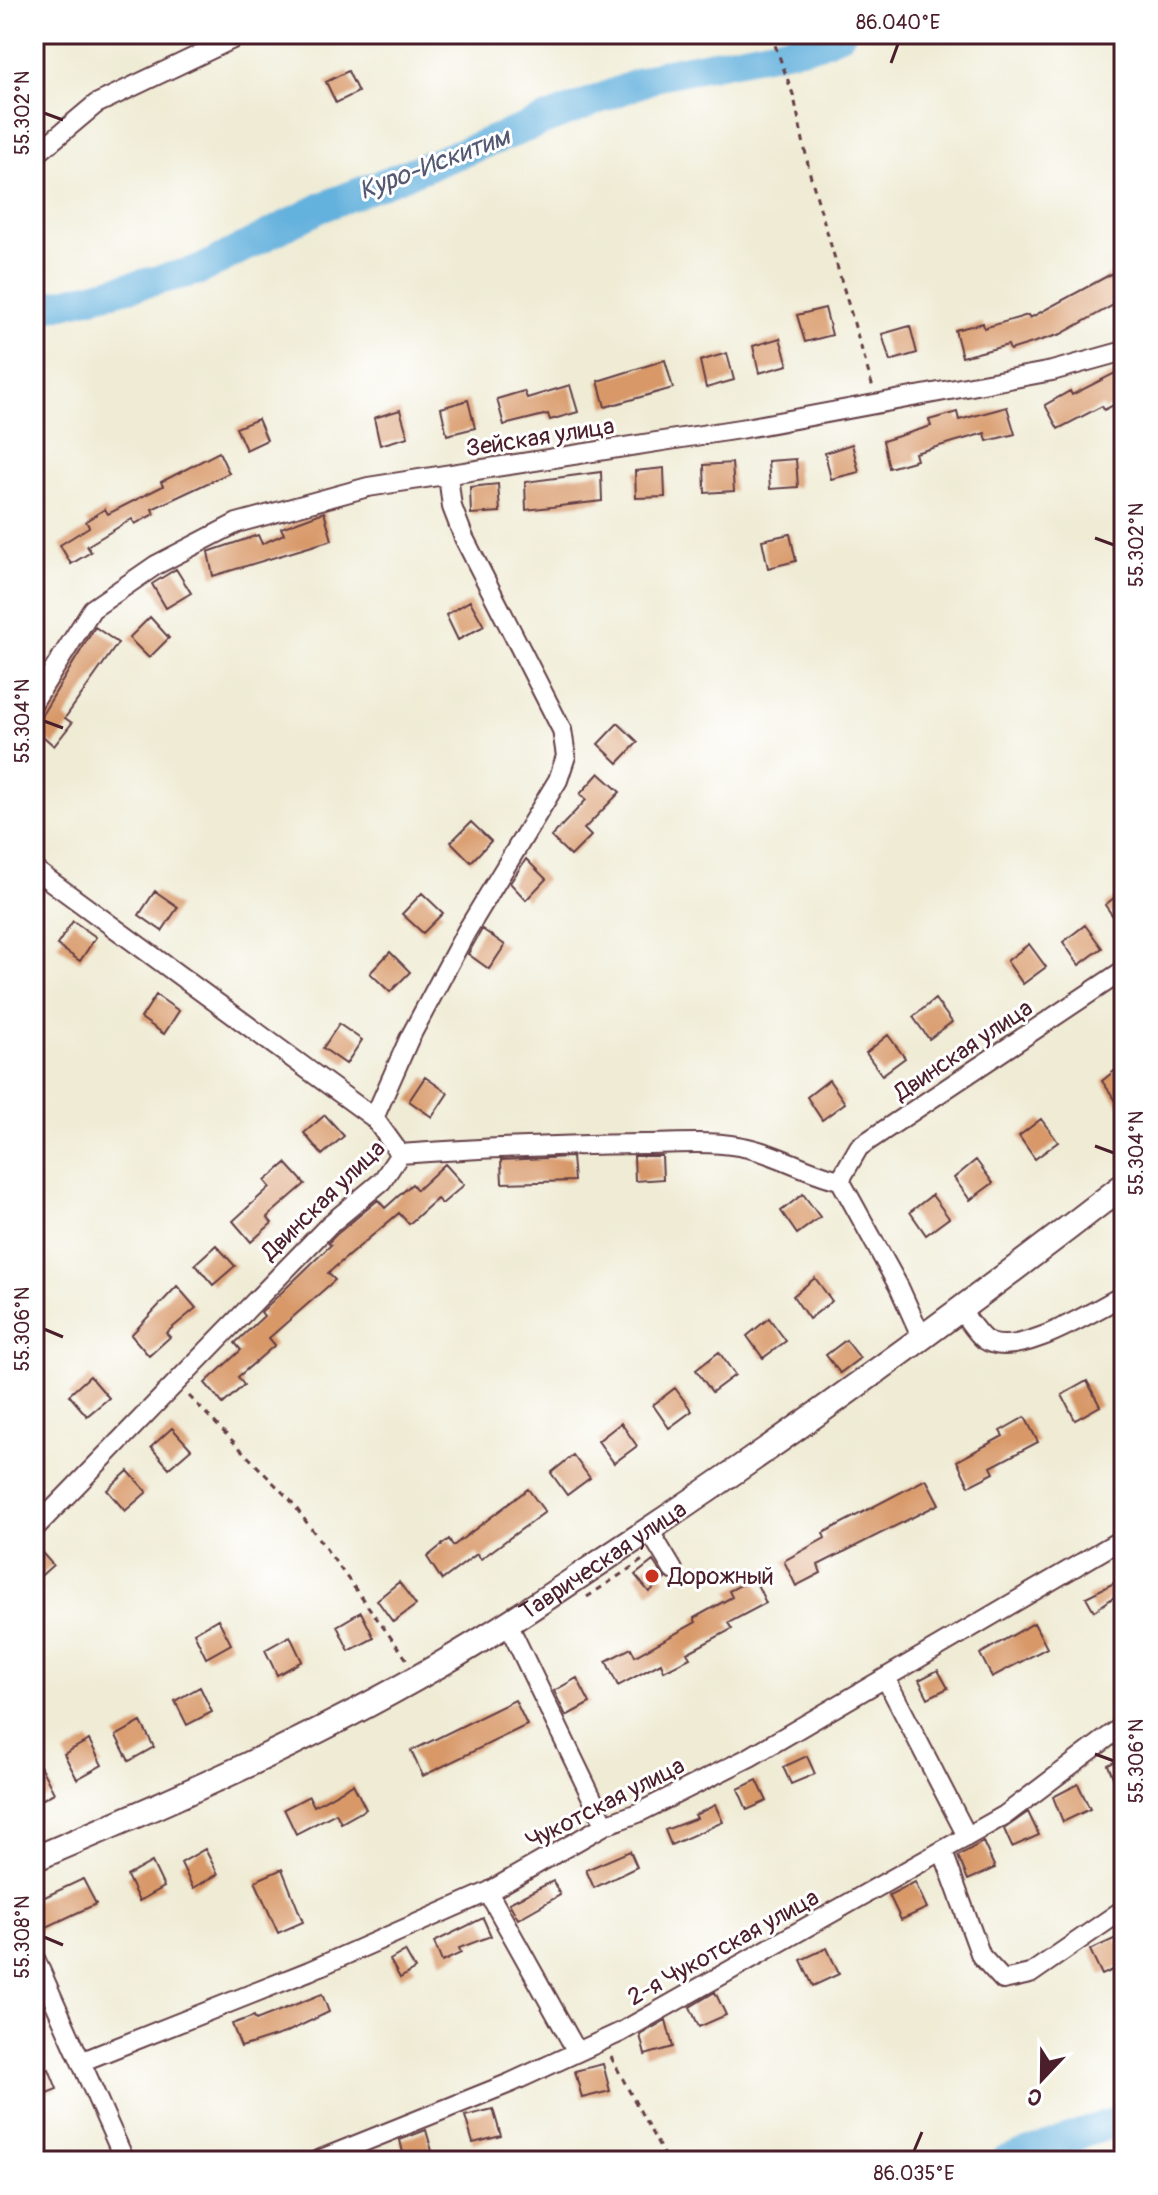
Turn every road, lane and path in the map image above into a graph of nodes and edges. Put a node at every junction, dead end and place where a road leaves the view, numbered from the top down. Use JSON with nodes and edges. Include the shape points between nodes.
{"nodes":[{"id":1,"x":243,"y":34,"type":"edge"},
{"id":2,"x":771,"y":34,"type":"edge"},
{"id":3,"x":34,"y":156,"type":"edge"},
{"id":4,"x":1124,"y":351,"type":"edge"},
{"id":5,"x":877,"y":403,"type":"junction"},
{"id":6,"x":448,"y":475,"type":"junction"},
{"id":7,"x":34,"y":701,"type":"edge"},
{"id":8,"x":34,"y":869,"type":"edge"},
{"id":9,"x":1124,"y":970,"type":"edge"},
{"id":10,"x":374,"y":1118,"type":"junction"},
{"id":11,"x":400,"y":1154,"type":"junction"},
{"id":12,"x":840,"y":1180,"type":"junction"},
{"id":13,"x":1124,"y":1185,"type":"edge"},
{"id":14,"x":1124,"y":1295,"type":"edge"},
{"id":15,"x":961,"y":1311,"type":"junction"},
{"id":16,"x":922,"y":1338,"type":"junction"},
{"id":17,"x":176,"y":1383,"type":"junction"},
{"id":18,"x":34,"y":1529,"type":"edge"},
{"id":19,"x":649,"y":1530,"type":"junction"},
{"id":20,"x":1124,"y":1538,"type":"edge"},
{"id":21,"x":673,"y":1570,"type":"dead end"},
{"id":22,"x":508,"y":1624,"type":"junction"},
{"id":23,"x":420,"y":1656,"type":"dead end"},
{"id":24,"x":886,"y":1679,"type":"junction"},
{"id":25,"x":1124,"y":1725,"type":"edge"},
{"id":26,"x":605,"y":1825,"type":"junction"},
{"id":27,"x":967,"y":1836,"type":"junction"},
{"id":28,"x":943,"y":1852,"type":"junction"},
{"id":29,"x":34,"y":1859,"type":"edge"},
{"id":30,"x":488,"y":1892,"type":"junction"},
{"id":31,"x":1124,"y":1909,"type":"edge"},
{"id":32,"x":34,"y":1956,"type":"edge"},
{"id":33,"x":602,"y":2040,"type":"junction"},
{"id":34,"x":576,"y":2050,"type":"junction"},
{"id":35,"x":83,"y":2061,"type":"junction"},
{"id":36,"x":125,"y":2161,"type":"edge"},
{"id":37,"x":316,"y":2161,"type":"edge"},
{"id":38,"x":667,"y":2161,"type":"edge"}],
"edges":[{"from":1,"to":3,"type":"street","via":[[96,104]]},
{"from":2,"to":5,"type":"path","via":[[794,97],[810,174]]},
{"from":4,"to":5,"type":"street","name":"Зейская улица","via":[[1052,371]]},
{"from":5,"to":6,"type":"street","name":"Зейская улица"},
{"from":6,"to":7,"type":"street","name":"Зейская улица","via":[[368,487],[237,523],[156,565],[92,609]]},
{"from":6,"to":10,"type":"street","via":[[464,538],[562,730],[566,756],[558,780],[409,1039]]},
{"from":8,"to":10,"type":"street"},
{"from":9,"to":12,"type":"street","name":"Двинская улица","via":[[859,1147]]},
{"from":10,"to":11,"type":"street"},
{"from":11,"to":12,"type":"street","name":"Двинская улица","via":[[527,1145],[699,1144],[746,1147]]},
{"from":11,"to":17,"type":"street","name":"Двинская улица","via":[[382,1181],[329,1225]]},
{"from":12,"to":16,"type":"street"},
{"from":13,"to":15,"type":"main road","name":"Таврическая улица"},
{"from":14,"to":15,"type":"street","via":[[1014,1346],[985,1340]]},
{"from":15,"to":16,"type":"main road","name":"Таврическая улица"},
{"from":16,"to":19,"type":"main road","name":"Таврическая улица"},
{"from":17,"to":18,"type":"street","name":"Двинская улица"},
{"from":17,"to":23,"type":"path","via":[[291,1501],[409,1662]]},
{"from":19,"to":21,"type":"street"},
{"from":19,"to":22,"type":"main road","name":"Таврическая улица"},
{"from":20,"to":24,"type":"street","name":"Чукотская улица"},
{"from":22,"to":26,"type":"street"},
{"from":22,"to":29,"type":"main road","name":"Таврическая улица","via":[[235,1773]]},
{"from":24,"to":26,"type":"street","name":"Чукотская улица","via":[[750,1757]]},
{"from":24,"to":27,"type":"street"},
{"from":25,"to":27,"type":"street","name":"2-я Чукотская улица","via":[[1051,1782]]},
{"from":26,"to":30,"type":"street","name":"Чукотская улица"},
{"from":27,"to":28,"type":"street","name":"2-я Чукотская улица"},
{"from":28,"to":31,"type":"street","via":[[981,1956],[1003,1980],[1030,1974]]},
{"from":28,"to":33,"type":"street","name":"2-я Чукотская улица"},
{"from":30,"to":34,"type":"street"},
{"from":30,"to":35,"type":"street","name":"Чукотская улица"},
{"from":32,"to":35,"type":"street"},
{"from":33,"to":34,"type":"street","name":"2-я Чукотская улица"},
{"from":33,"to":38,"type":"path"},
{"from":34,"to":37,"type":"street","name":"2-я Чукотская улица","via":[[510,2083]]},
{"from":35,"to":36,"type":"street"}]}
